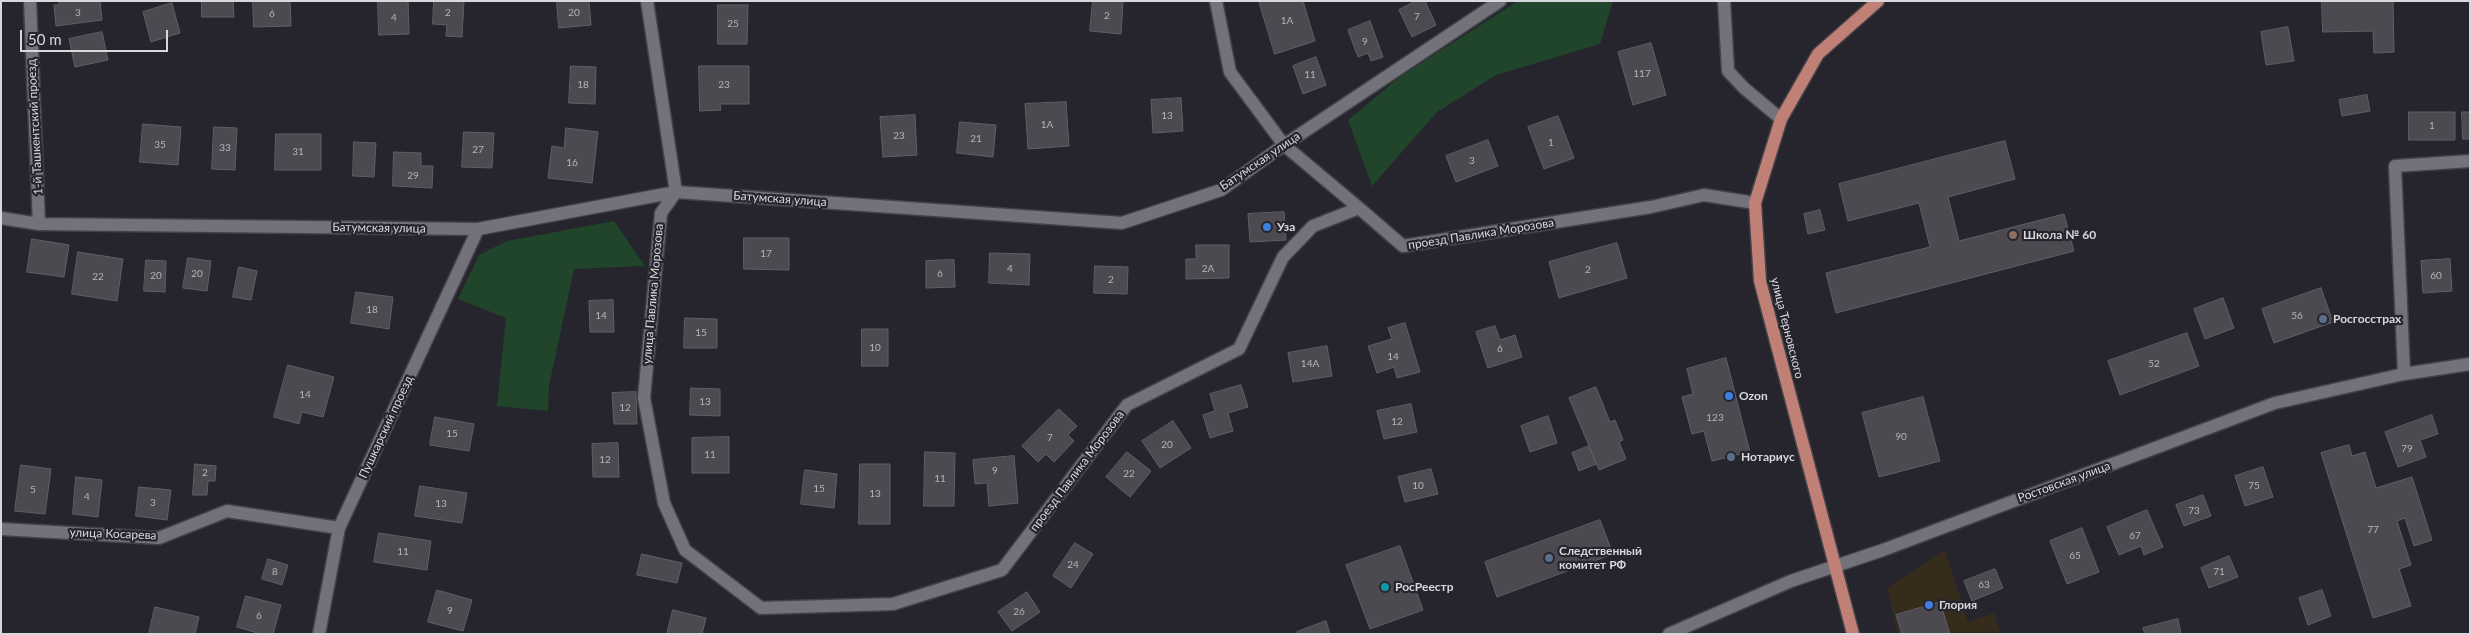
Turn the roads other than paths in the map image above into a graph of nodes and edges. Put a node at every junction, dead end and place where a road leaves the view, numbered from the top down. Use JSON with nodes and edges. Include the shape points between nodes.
{"nodes":[{"id":1,"x":30,"y":1,"type":"edge"},
{"id":2,"x":647,"y":1,"type":"edge"},
{"id":3,"x":1216,"y":1,"type":"edge"},
{"id":4,"x":1500,"y":1,"type":"edge"},
{"id":5,"x":1724,"y":1,"type":"edge"},
{"id":6,"x":1878,"y":1,"type":"edge"},
{"id":7,"x":1781,"y":120,"type":"junction"},
{"id":8,"x":1284,"y":145,"type":"junction"},
{"id":9,"x":2470,"y":161,"type":"edge"},
{"id":10,"x":676,"y":192,"type":"junction"},
{"id":11,"x":1755,"y":203,"type":"junction"},
{"id":12,"x":1359,"y":208,"type":"junction"},
{"id":13,"x":1,"y":218,"type":"edge"},
{"id":14,"x":40,"y":224,"type":"junction"},
{"id":15,"x":478,"y":230,"type":"junction"},
{"id":16,"x":2470,"y":364,"type":"edge"},
{"id":17,"x":2404,"y":374,"type":"junction"},
{"id":18,"x":664,"y":503,"type":"joint"},
{"id":19,"x":339,"y":528,"type":"junction"},
{"id":20,"x":1,"y":529,"type":"edge"},
{"id":21,"x":1834,"y":567,"type":"junction"},
{"id":22,"x":319,"y":634,"type":"edge"},
{"id":23,"x":1669,"y":634,"type":"edge"},
{"id":24,"x":1853,"y":634,"type":"edge"}],
"edges":[{"from":1,"to":14,"type":"street","name":"1-й Ташкентский проезд"},
{"from":2,"to":10,"type":"street"},
{"from":3,"to":8,"type":"street","via":[[1230,72]]},
{"from":4,"to":8,"type":"street","name":"Батумская улица"},
{"from":5,"to":7,"type":"street","via":[[1728,71]]},
{"from":6,"to":7,"type":"main road","name":"улица Терновского","via":[[1818,54]]},
{"from":7,"to":11,"type":"main road","name":"улица Терновского"},
{"from":8,"to":10,"type":"street","name":"Батумская улица","via":[[1221,190],[1122,223]]},
{"from":8,"to":12,"type":"street"},
{"from":9,"to":17,"type":"street","via":[[2395,166]]},
{"from":10,"to":15,"type":"street","name":"Батумская улица"},
{"from":10,"to":18,"type":"street","name":"улица Павлика Морозова","via":[[661,213],[644,398]]},
{"from":11,"to":12,"type":"street","name":"проезд Павлика Морозова","via":[[1704,195],[1651,207],[1403,246]]},
{"from":11,"to":21,"type":"main road","name":"улица Терновского","via":[[1760,281]]},
{"from":12,"to":18,"type":"street","name":"проезд Павлика Морозова","via":[[1313,226],[1283,257],[1238,349],[1127,405],[1002,570],[893,604],[760,608],[686,550]]},
{"from":13,"to":14,"type":"street","name":"Батумская улица"},
{"from":14,"to":15,"type":"street","name":"Батумская улица"},
{"from":15,"to":19,"type":"street","name":"Пушкарский проезд"},
{"from":16,"to":17,"type":"street","name":"Ростовская улица"},
{"from":17,"to":21,"type":"street","name":"Ростовская улица","via":[[2275,403]]},
{"from":19,"to":20,"type":"street","name":"улица Косарева","via":[[227,511],[159,538]]},
{"from":19,"to":22,"type":"street","name":"Пушкарский проезд"},
{"from":21,"to":23,"type":"street","name":"Ростовская улица","via":[[1791,581]]},
{"from":21,"to":24,"type":"main road","name":"улица Терновского"}]}
